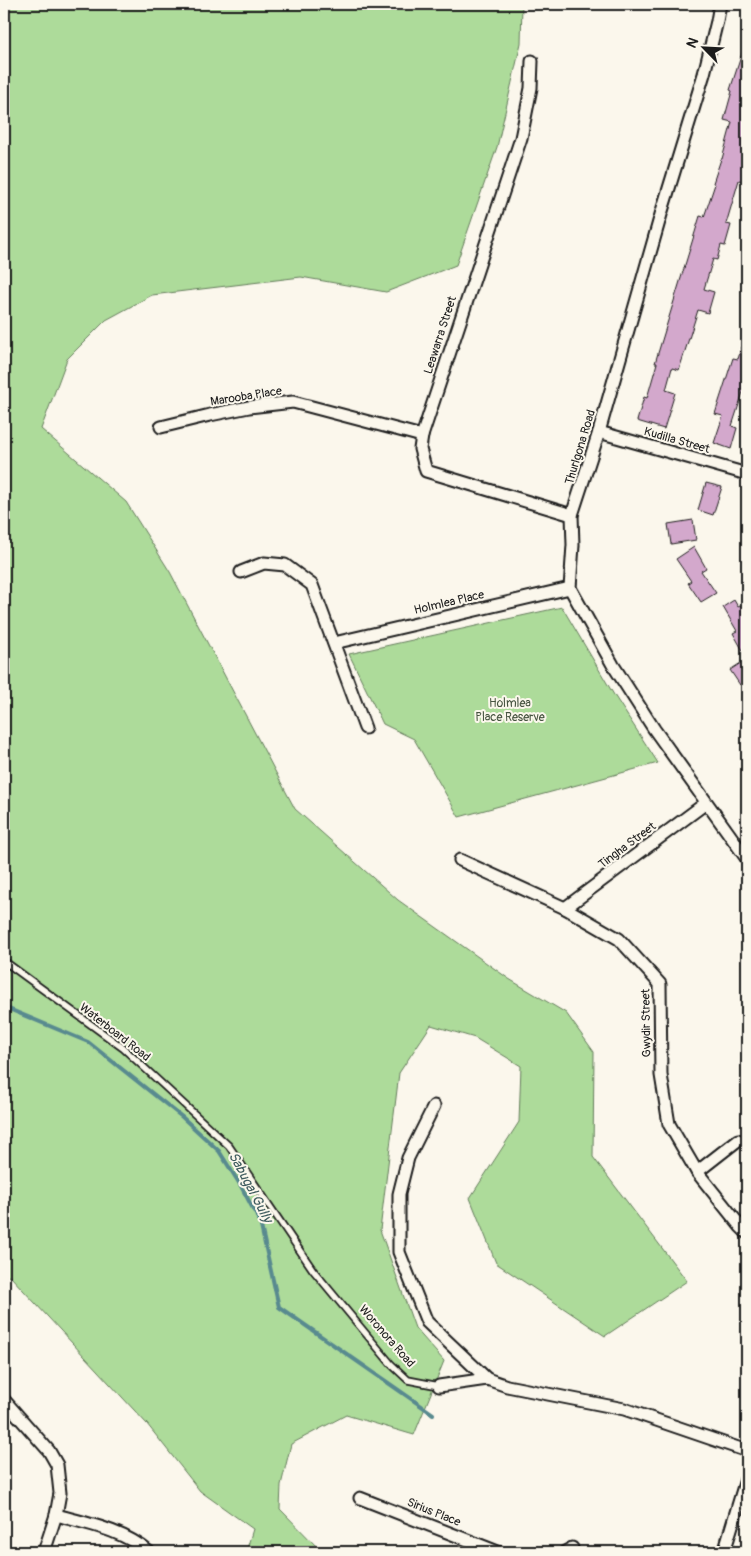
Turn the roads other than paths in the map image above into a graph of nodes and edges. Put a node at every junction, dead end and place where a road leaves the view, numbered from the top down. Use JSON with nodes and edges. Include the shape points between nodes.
{"nodes":[{"id":1,"x":720,"y":4,"type":"edge"},
{"id":2,"x":532,"y":61,"type":"dead end"},
{"id":3,"x":161,"y":428,"type":"dead end"},
{"id":4,"x":600,"y":432,"type":"junction"},
{"id":5,"x":422,"y":436,"type":"junction"},
{"id":6,"x":747,"y":474,"type":"edge"},
{"id":7,"x":572,"y":515,"type":"junction"},
{"id":8,"x":241,"y":572,"type":"dead end"},
{"id":9,"x":570,"y":588,"type":"junction"},
{"id":10,"x":334,"y":643,"type":"junction"},
{"id":11,"x":365,"y":728,"type":"dead end"},
{"id":12,"x":706,"y":804,"type":"junction"},
{"id":13,"x":747,"y":859,"type":"edge"},
{"id":14,"x":460,"y":860,"type":"dead end"},
{"id":15,"x":565,"y":908,"type":"junction"},
{"id":16,"x":4,"y":961,"type":"edge"},
{"id":17,"x":434,"y":1106,"type":"dead end"},
{"id":18,"x":738,"y":1140,"type":"dead end"},
{"id":19,"x":229,"y":1146,"type":"joint"},
{"id":20,"x":697,"y":1172,"type":"junction"},
{"id":21,"x":747,"y":1233,"type":"edge"},
{"id":22,"x":487,"y":1379,"type":"junction"},
{"id":23,"x":439,"y":1386,"type":"joint"},
{"id":24,"x":4,"y":1400,"type":"edge"},
{"id":25,"x":747,"y":1451,"type":"edge"},
{"id":26,"x":747,"y":1476,"type":"edge"},
{"id":27,"x":360,"y":1498,"type":"dead end"},
{"id":28,"x":56,"y":1515,"type":"junction"},
{"id":29,"x":44,"y":1552,"type":"edge"},
{"id":30,"x":149,"y":1552,"type":"edge"},
{"id":31,"x":498,"y":1552,"type":"edge"},
{"id":32,"x":724,"y":1552,"type":"edge"}],
"edges":[{"from":1,"to":4,"type":"street","name":"Thurlgona Road","via":[[704,74]]},
{"from":2,"to":5,"type":"street","name":"Leawarra Street","via":[[532,88],[521,138]]},
{"from":3,"to":5,"type":"street","name":"Marooba Place","via":[[249,407],[293,402]]},
{"from":4,"to":6,"type":"street","name":"Kudilla Street"},
{"from":4,"to":7,"type":"street","name":"Thurlgona Road"},
{"from":5,"to":7,"type":"street","name":"Leawarra Street","via":[[420,449],[426,471]]},
{"from":7,"to":9,"type":"street","name":"Thurlgona Road"},
{"from":8,"to":10,"type":"street","via":[[264,563],[285,565],[306,579],[312,585]]},
{"from":9,"to":10,"type":"street","name":"Holmlea Place"},
{"from":9,"to":12,"type":"street","via":[[613,665]]},
{"from":10,"to":11,"type":"street"},
{"from":12,"to":13,"type":"street"},
{"from":12,"to":15,"type":"street","name":"Tingha Street"},
{"from":14,"to":15,"type":"street","name":"Gwydir Street"},
{"from":15,"to":20,"type":"street","name":"Gwydir Street","via":[[619,940],[660,984],[661,1076],[669,1124]]},
{"from":16,"to":19,"type":"lane","name":"Waterboard Road","via":[[122,1048]]},
{"from":17,"to":22,"type":"street","via":[[408,1158],[399,1194],[399,1252],[427,1322]]},
{"from":18,"to":20,"type":"street"},
{"from":19,"to":23,"type":"lane","name":"Woronora Road","via":[[313,1270],[391,1364],[408,1380]]},
{"from":20,"to":21,"type":"street","name":"Gwydir Street"},
{"from":22,"to":23,"type":"street","name":"Woronora Road"},
{"from":22,"to":25,"type":"street","name":"Woronora Road","via":[[507,1386],[624,1409]]},
{"from":24,"to":28,"type":"street","via":[[50,1450],[60,1478]]},
{"from":26,"to":32,"type":"street"},
{"from":27,"to":31,"type":"street","name":"Sirius Place"},
{"from":28,"to":29,"type":"street"},
{"from":28,"to":30,"type":"street","via":[[126,1536]]}]}
